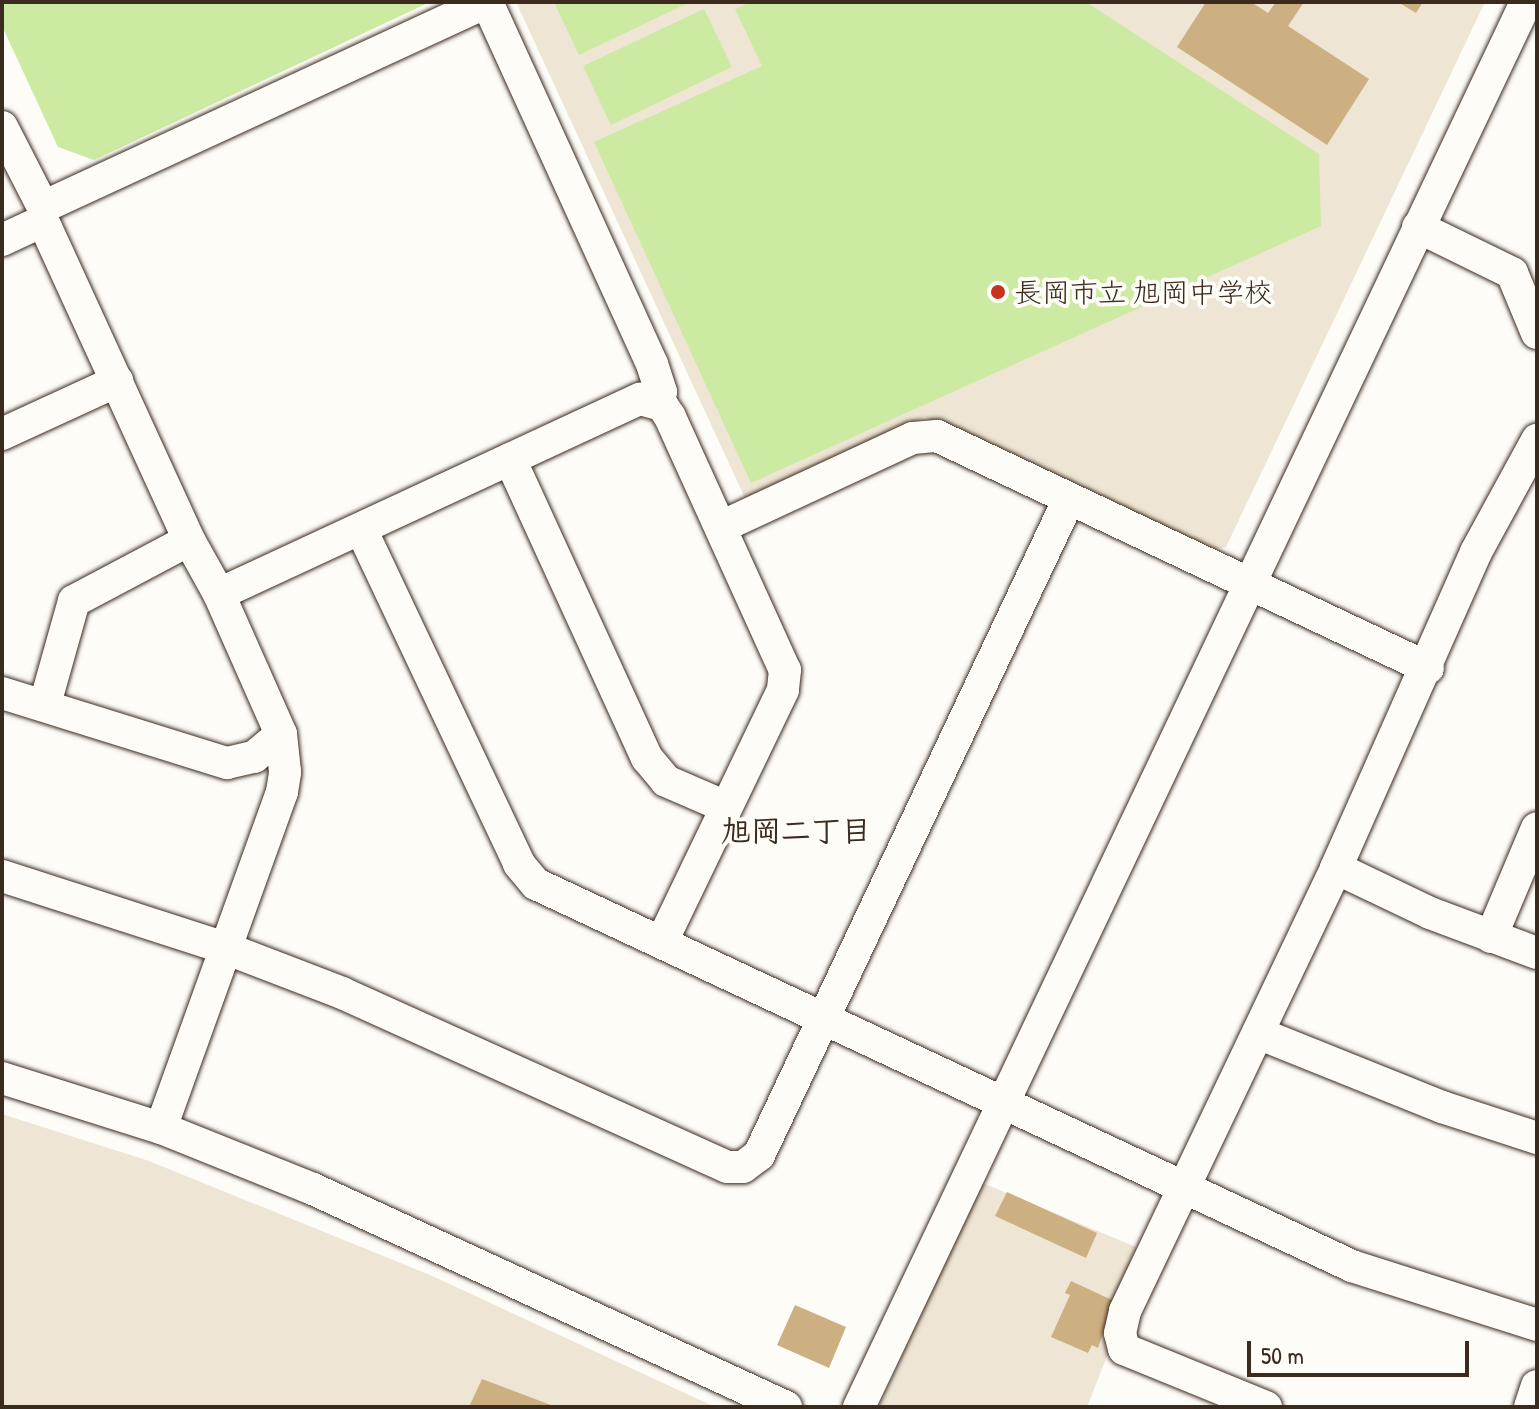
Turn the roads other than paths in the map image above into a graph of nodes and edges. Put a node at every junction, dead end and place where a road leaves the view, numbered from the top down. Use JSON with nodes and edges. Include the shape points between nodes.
{"nodes":[{"id":1,"x":1526,"y":2,"type":"edge"},
{"id":2,"x":2,"y":127,"type":"edge"},
{"id":3,"x":43,"y":214,"type":"junction"},
{"id":4,"x":1418,"y":227,"type":"junction"},
{"id":5,"x":2,"y":240,"type":"edge"},
{"id":6,"x":1537,"y":333,"type":"edge"},
{"id":7,"x":117,"y":381,"type":"junction"},
{"id":8,"x":657,"y":403,"type":"junction"},
{"id":9,"x":2,"y":434,"type":"edge"},
{"id":10,"x":1537,"y":440,"type":"edge"},
{"id":11,"x":510,"y":459,"type":"junction"},
{"id":12,"x":1069,"y":499,"type":"junction"},
{"id":13,"x":723,"y":526,"type":"junction"},
{"id":14,"x":361,"y":529,"type":"junction"},
{"id":15,"x":189,"y":540,"type":"junction"},
{"id":16,"x":1246,"y":584,"type":"junction"},
{"id":17,"x":219,"y":594,"type":"junction"},
{"id":18,"x":1428,"y":668,"type":"junction"},
{"id":19,"x":2,"y":693,"type":"edge"},
{"id":20,"x":45,"y":704,"type":"junction"},
{"id":21,"x":281,"y":734,"type":"junction"},
{"id":22,"x":726,"y":807,"type":"junction"},
{"id":23,"x":1537,"y":828,"type":"edge"},
{"id":24,"x":1336,"y":868,"type":"junction"},
{"id":25,"x":2,"y":876,"type":"edge"},
{"id":26,"x":1491,"y":937,"type":"junction"},
{"id":27,"x":662,"y":941,"type":"junction"},
{"id":28,"x":225,"y":948,"type":"junction"},
{"id":29,"x":1537,"y":953,"type":"edge"},
{"id":30,"x":823,"y":1016,"type":"junction"},
{"id":31,"x":1258,"y":1033,"type":"junction"},
{"id":32,"x":2,"y":1078,"type":"edge"},
{"id":33,"x":1004,"y":1102,"type":"junction"},
{"id":34,"x":161,"y":1128,"type":"junction"},
{"id":35,"x":1537,"y":1138,"type":"edge"},
{"id":36,"x":1185,"y":1187,"type":"junction"},
{"id":37,"x":1537,"y":1325,"type":"edge"},
{"id":38,"x":1537,"y":1386,"type":"edge"},
{"id":39,"x":786,"y":1407,"type":"edge"},
{"id":40,"x":859,"y":1407,"type":"edge"},
{"id":41,"x":1266,"y":1407,"type":"edge"},
{"id":42,"x":1530,"y":1407,"type":"edge"}],
"edges":[{"from":1,"to":4,"type":"street"},
{"from":2,"to":3,"type":"street"},
{"from":3,"to":5,"type":"street"},
{"from":3,"to":7,"type":"street"},
{"from":3,"to":8,"type":"street","via":[[487,2],[652,364],[661,392]]},
{"from":4,"to":6,"type":"street","via":[[1512,273]]},
{"from":4,"to":16,"type":"street"},
{"from":7,"to":9,"type":"street"},
{"from":7,"to":15,"type":"street"},
{"from":8,"to":11,"type":"street","via":[[640,399]]},
{"from":8,"to":13,"type":"street","via":[[670,417]]},
{"from":10,"to":18,"type":"street","via":[[1476,552]]},
{"from":11,"to":14,"type":"street"},
{"from":11,"to":22,"type":"street","via":[[647,758],[666,781]]},
{"from":12,"to":13,"type":"street","via":[[937,436],[925,436]]},
{"from":12,"to":16,"type":"street"},
{"from":12,"to":30,"type":"street"},
{"from":13,"to":22,"type":"street","via":[[786,681]]},
{"from":14,"to":17,"type":"street"},
{"from":14,"to":27,"type":"street","via":[[527,877]]},
{"from":15,"to":17,"type":"street"},
{"from":15,"to":20,"type":"street","via":[[74,601]]},
{"from":16,"to":18,"type":"street"},
{"from":16,"to":33,"type":"street"},
{"from":17,"to":21,"type":"street"},
{"from":18,"to":24,"type":"street"},
{"from":19,"to":20,"type":"street"},
{"from":20,"to":21,"type":"street","via":[[227,763],[254,757]]},
{"from":21,"to":28,"type":"street","via":[[286,751],[282,792]]},
{"from":22,"to":27,"type":"street"},
{"from":23,"to":26,"type":"street"},
{"from":24,"to":26,"type":"street"},
{"from":24,"to":31,"type":"street"},
{"from":25,"to":28,"type":"street"},
{"from":26,"to":29,"type":"street"},
{"from":27,"to":30,"type":"street"},
{"from":28,"to":30,"type":"street","via":[[450,1038],[728,1167],[743,1167],[759,1155]]},
{"from":28,"to":34,"type":"street"},
{"from":30,"to":33,"type":"street"},
{"from":31,"to":35,"type":"street","via":[[1442,1107]]},
{"from":31,"to":36,"type":"street"},
{"from":32,"to":34,"type":"street"},
{"from":33,"to":36,"type":"street"},
{"from":33,"to":40,"type":"street"},
{"from":34,"to":39,"type":"street","via":[[313,1189]]},
{"from":36,"to":37,"type":"street","via":[[1352,1266]]},
{"from":36,"to":41,"type":"street","via":[[1125,1311],[1120,1333],[1124,1349]]},
{"from":38,"to":42,"type":"street"}]}
